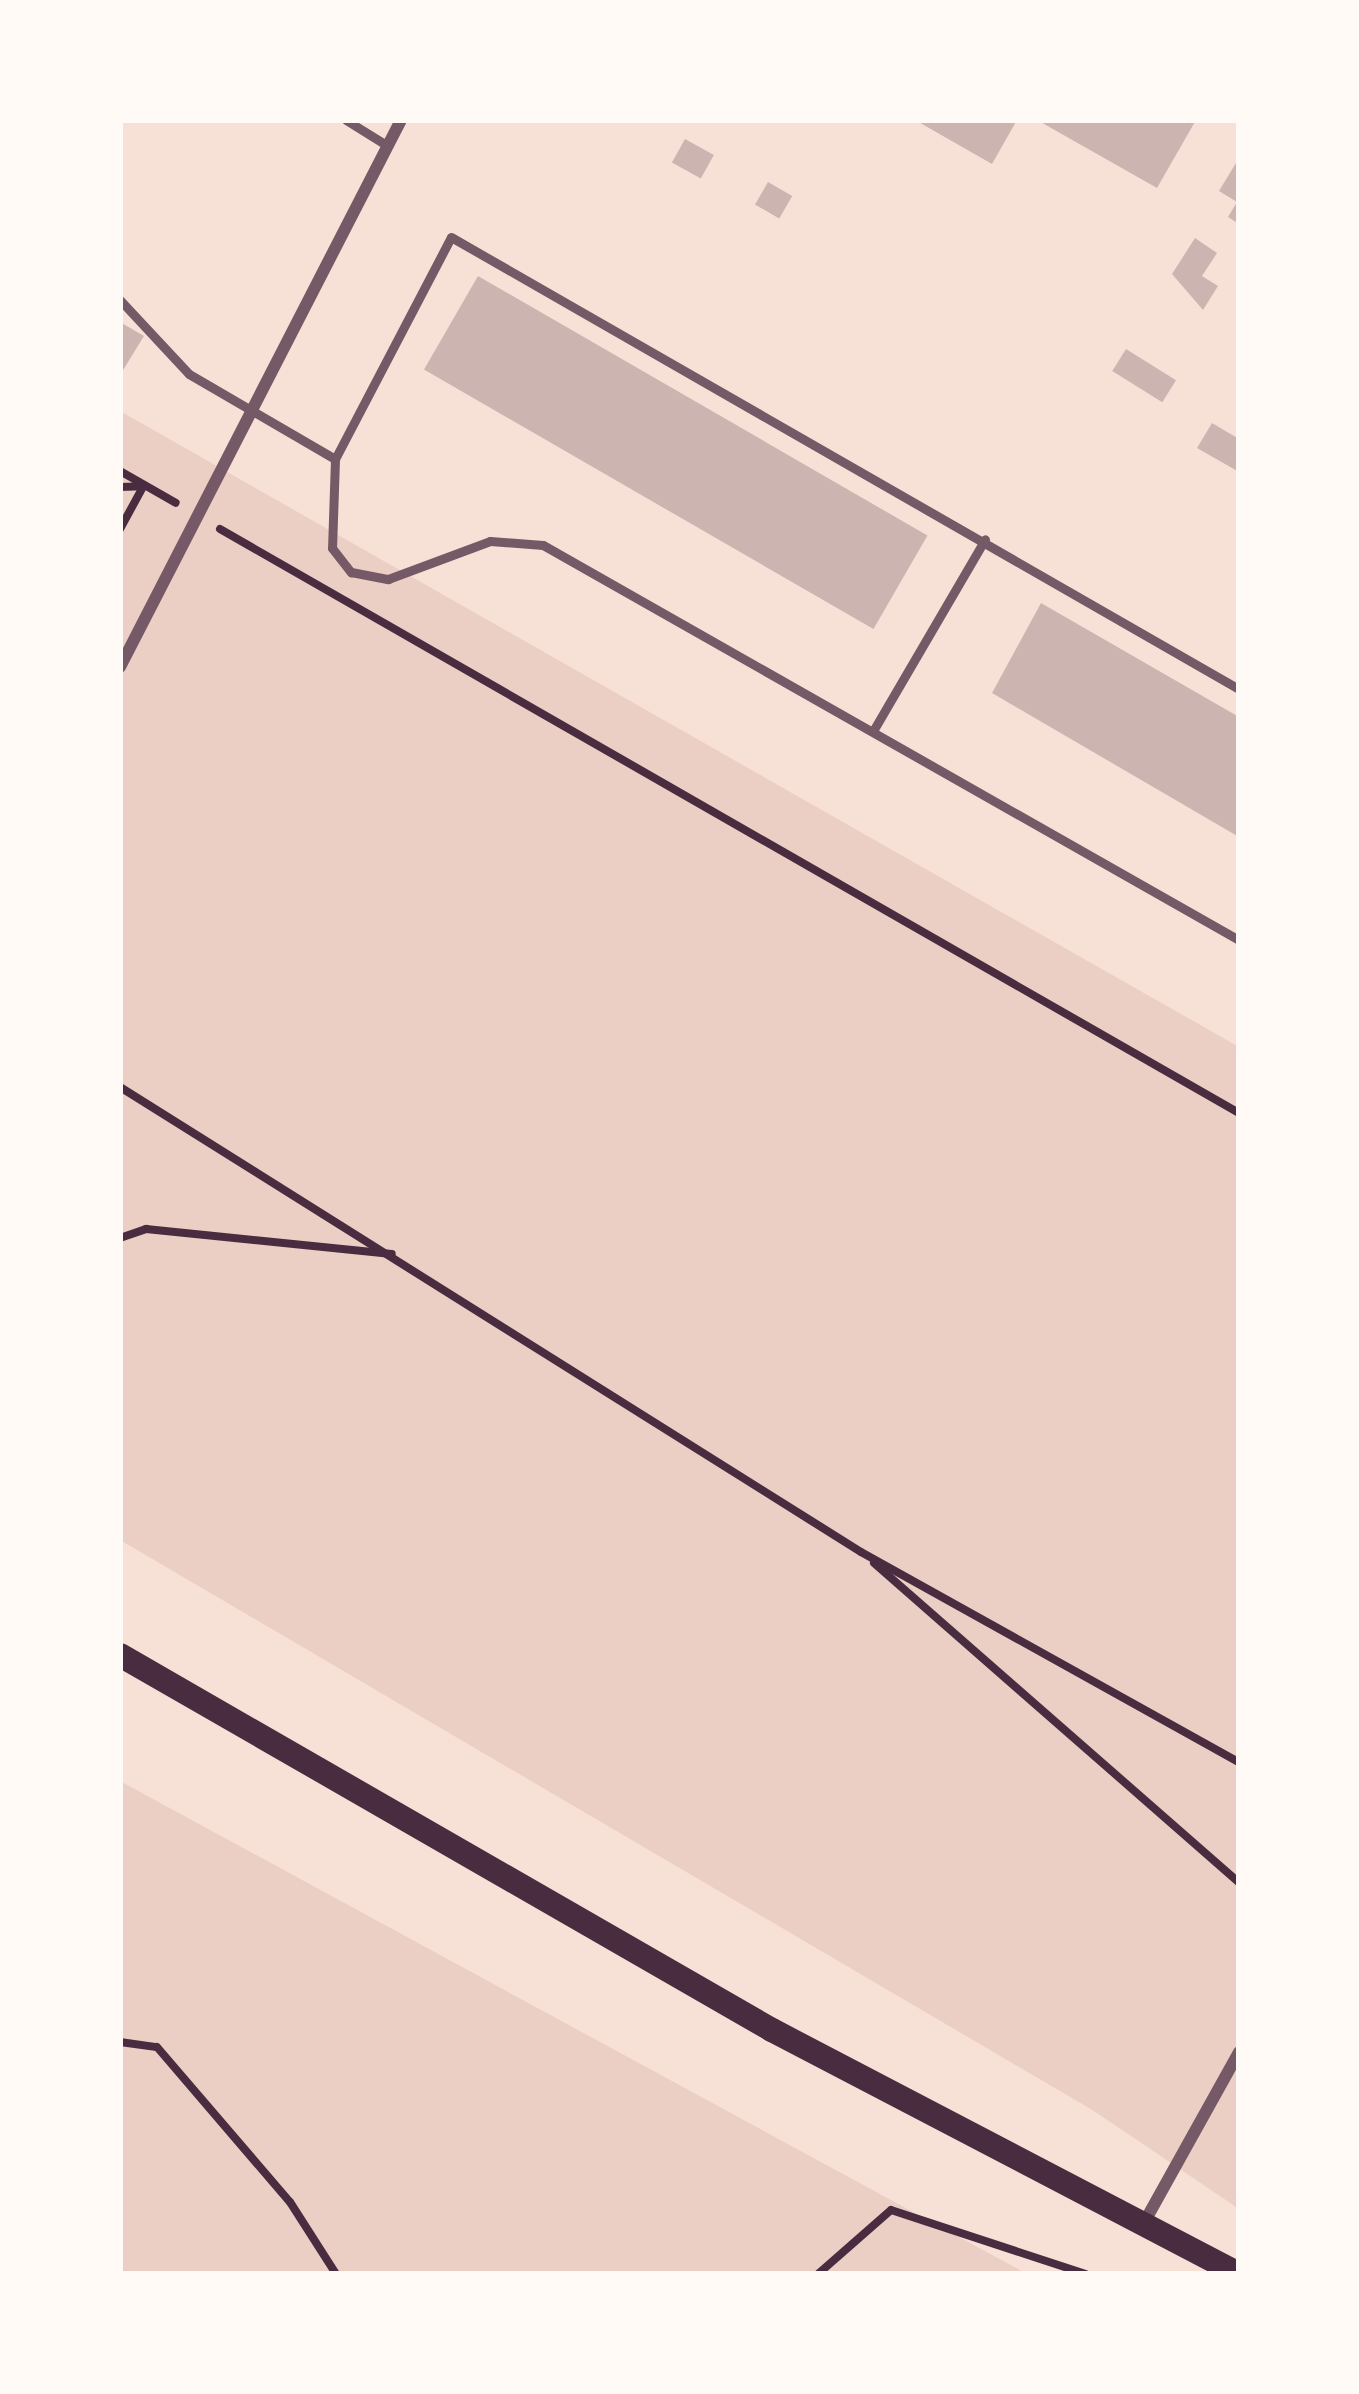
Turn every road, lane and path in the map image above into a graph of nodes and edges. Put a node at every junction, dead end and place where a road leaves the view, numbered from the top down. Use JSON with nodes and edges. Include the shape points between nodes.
{"nodes":[{"id":1,"x":346,"y":120,"type":"edge"},
{"id":2,"x":401,"y":120,"type":"edge"},
{"id":3,"x":388,"y":146,"type":"junction"},
{"id":4,"x":120,"y":300,"type":"edge"},
{"id":5,"x":256,"y":413,"type":"junction"},
{"id":6,"x":335,"y":459,"type":"junction"},
{"id":7,"x":120,"y":471,"type":"edge"},
{"id":8,"x":144,"y":485,"type":"junction"},
{"id":9,"x":120,"y":488,"type":"edge"},
{"id":10,"x":200,"y":518,"type":"junction"},
{"id":11,"x":120,"y":529,"type":"edge"},
{"id":12,"x":986,"y":539,"type":"junction"},
{"id":13,"x":120,"y":667,"type":"edge"},
{"id":14,"x":1239,"y":689,"type":"edge"},
{"id":15,"x":873,"y":731,"type":"junction"},
{"id":16,"x":1239,"y":940,"type":"edge"},
{"id":17,"x":120,"y":1088,"type":"edge"},
{"id":18,"x":1239,"y":1113,"type":"edge"},
{"id":19,"x":120,"y":1238,"type":"edge"},
{"id":20,"x":394,"y":1254,"type":"junction"},
{"id":21,"x":861,"y":1552,"type":"junction"},
{"id":22,"x":120,"y":1655,"type":"edge"},
{"id":23,"x":1239,"y":1762,"type":"edge"},
{"id":24,"x":1239,"y":1882,"type":"edge"},
{"id":25,"x":120,"y":2042,"type":"edge"},
{"id":26,"x":1239,"y":2052,"type":"edge"},
{"id":27,"x":1145,"y":2221,"type":"junction"},
{"id":28,"x":336,"y":2274,"type":"edge"},
{"id":29,"x":818,"y":2274,"type":"edge"},
{"id":30,"x":1086,"y":2274,"type":"edge"},
{"id":31,"x":1239,"y":2274,"type":"edge"}],
"edges":[{"from":1,"to":3,"type":"lane"},
{"from":2,"to":3,"type":"street"},
{"from":3,"to":5,"type":"street"},
{"from":4,"to":5,"type":"lane","via":[[190,374]]},
{"from":5,"to":6,"type":"lane"},
{"from":5,"to":10,"type":"street"},
{"from":6,"to":12,"type":"lane","via":[[451,237]]},
{"from":6,"to":15,"type":"lane","via":[[332,548],[351,572],[388,579],[490,542],[543,545]]},
{"from":7,"to":8,"type":"path"},
{"from":8,"to":9,"type":"path"},
{"from":8,"to":10,"type":"path"},
{"from":8,"to":11,"type":"path"},
{"from":10,"to":13,"type":"street"},
{"from":10,"to":18,"type":"path"},
{"from":12,"to":14,"type":"lane"},
{"from":12,"to":15,"type":"lane"},
{"from":15,"to":16,"type":"lane"},
{"from":17,"to":20,"type":"path"},
{"from":19,"to":20,"type":"path","via":[[146,1229]]},
{"from":20,"to":21,"type":"path"},
{"from":21,"to":23,"type":"path"},
{"from":21,"to":24,"type":"path"},
{"from":22,"to":27,"type":"main road","via":[[772,2030]]},
{"from":25,"to":28,"type":"path","via":[[157,2047],[290,2202]]},
{"from":26,"to":27,"type":"street"},
{"from":27,"to":31,"type":"main road"},
{"from":29,"to":30,"type":"path","via":[[891,2210]]}]}
